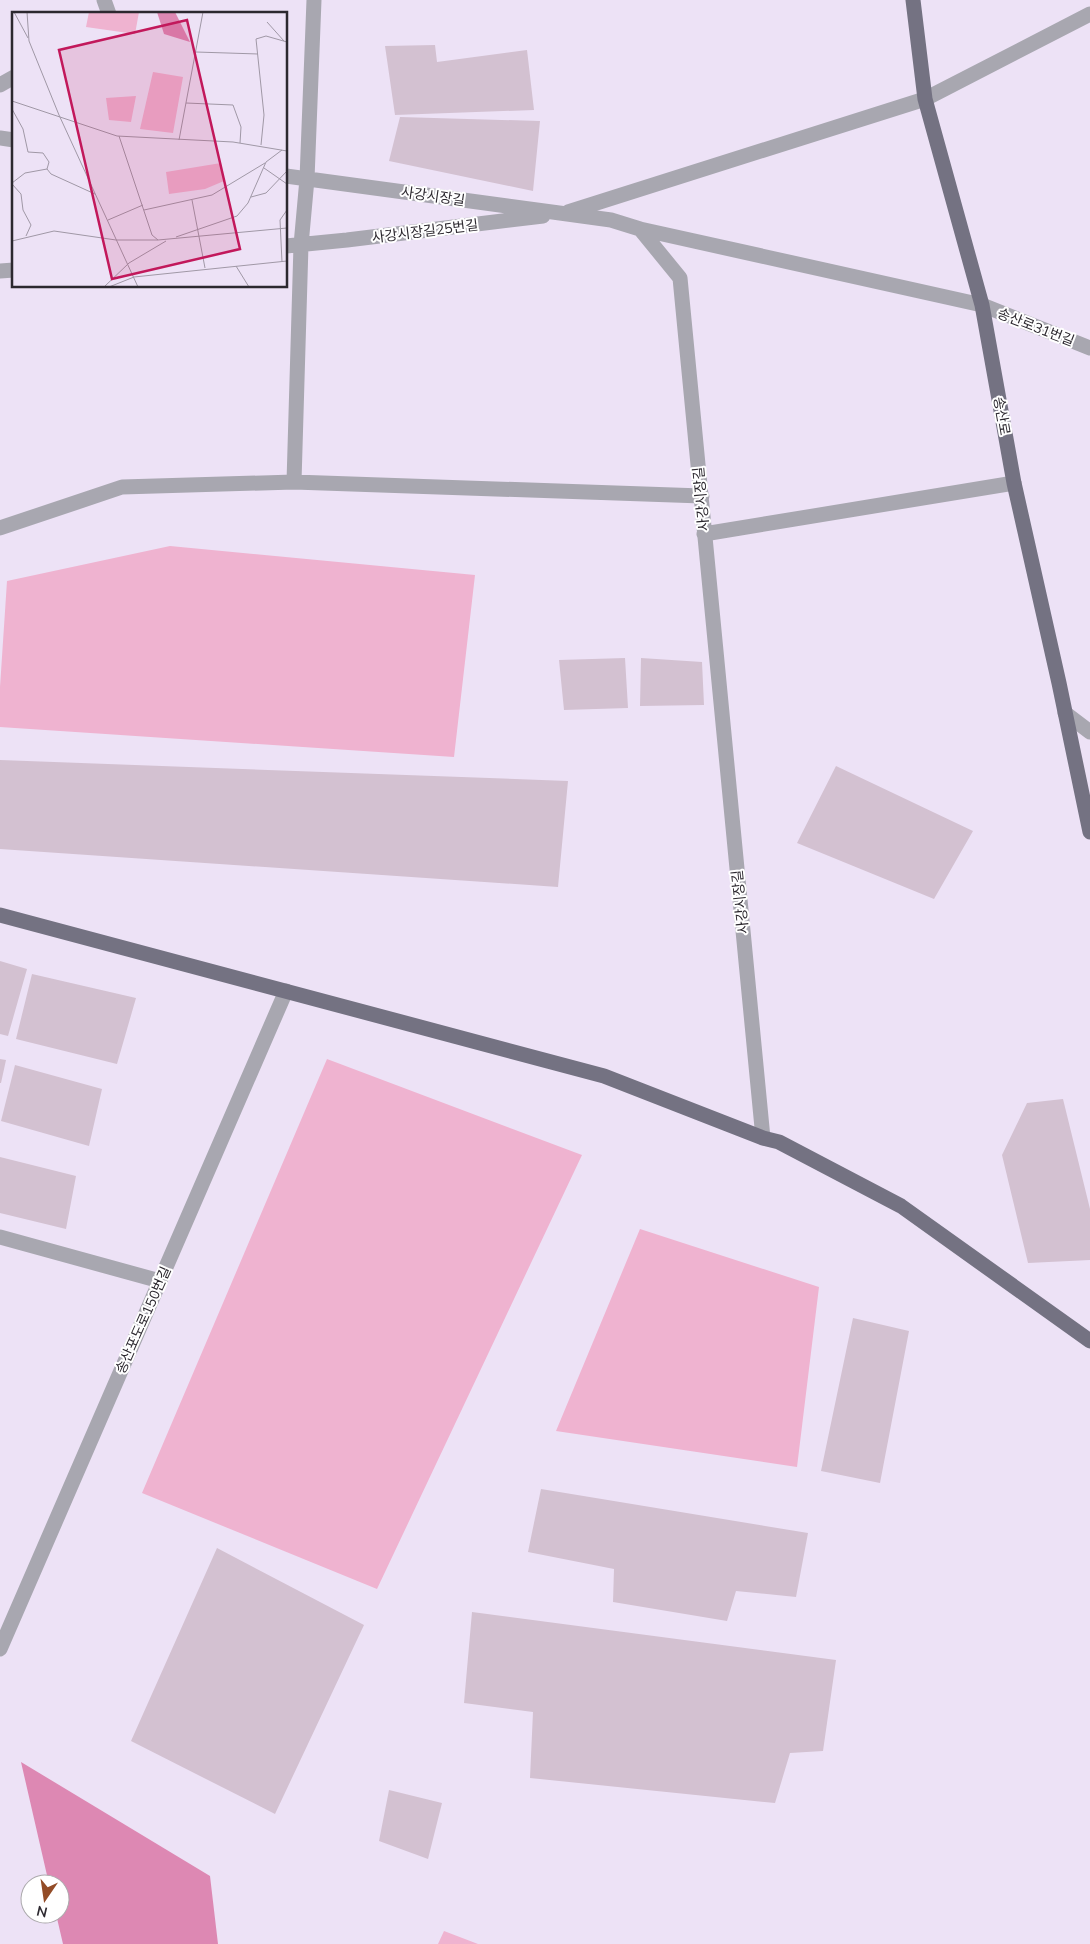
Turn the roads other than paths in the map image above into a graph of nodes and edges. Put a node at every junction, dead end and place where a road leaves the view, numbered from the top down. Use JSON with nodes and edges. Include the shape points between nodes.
{"nodes":[{"id":1,"x":104,"y":0,"type":"edge"},
{"id":2,"x":314,"y":0,"type":"edge"},
{"id":3,"x":912,"y":0,"type":"edge"},
{"id":4,"x":108,"y":12,"type":"edge"},
{"id":5,"x":1090,"y":14,"type":"edge"},
{"id":6,"x":12,"y":78,"type":"edge"},
{"id":7,"x":0,"y":85,"type":"edge"},
{"id":8,"x":925,"y":99,"type":"junction"},
{"id":9,"x":288,"y":176,"type":"edge"},
{"id":10,"x":307,"y":179,"type":"junction"},
{"id":11,"x":564,"y":214,"type":"junction"},
{"id":12,"x":640,"y":229,"type":"junction"},
{"id":13,"x":294,"y":245,"type":"edge"},
{"id":14,"x":982,"y":306,"type":"junction"},
{"id":15,"x":1090,"y":348,"type":"edge"},
{"id":16,"x":294,"y":482,"type":"junction"},
{"id":17,"x":1014,"y":483,"type":"junction"},
{"id":18,"x":702,"y":496,"type":"junction"},
{"id":19,"x":0,"y":528,"type":"edge"},
{"id":20,"x":704,"y":534,"type":"junction"},
{"id":21,"x":1066,"y":713,"type":"junction"},
{"id":22,"x":1090,"y":732,"type":"edge"},
{"id":23,"x":1090,"y":832,"type":"edge"},
{"id":24,"x":0,"y":915,"type":"edge"},
{"id":25,"x":286,"y":992,"type":"junction"},
{"id":26,"x":764,"y":1138,"type":"junction"},
{"id":27,"x":0,"y":1237,"type":"edge"},
{"id":28,"x":160,"y":1281,"type":"junction"},
{"id":29,"x":1090,"y":1341,"type":"edge"},
{"id":30,"x":0,"y":1649,"type":"edge"}],
"edges":[{"from":1,"to":4,"type":"street"},
{"from":2,"to":10,"type":"street"},
{"from":3,"to":8,"type":"main road","name":"송산로"},
{"from":5,"to":8,"type":"street"},
{"from":6,"to":7,"type":"street"},
{"from":8,"to":11,"type":"street"},
{"from":8,"to":14,"type":"main road","name":"송산로"},
{"from":9,"to":10,"type":"street","name":"사강시장길"},
{"from":10,"to":11,"type":"street","name":"사강시장길"},
{"from":10,"to":13,"type":"street"},
{"from":11,"to":12,"type":"street","name":"사강시장길","via":[[611,220]]},
{"from":11,"to":13,"type":"street","name":"사강시장길25번길"},
{"from":12,"to":14,"type":"street","name":"송산로31번길"},
{"from":12,"to":18,"type":"street","name":"사강시장길","via":[[680,278]]},
{"from":13,"to":16,"type":"street"},
{"from":14,"to":15,"type":"street","name":"송산로31번길"},
{"from":14,"to":17,"type":"main road","name":"송산로"},
{"from":16,"to":18,"type":"street"},
{"from":16,"to":19,"type":"street","via":[[122,487]]},
{"from":17,"to":20,"type":"street"},
{"from":17,"to":21,"type":"main road","name":"송산로"},
{"from":18,"to":20,"type":"street","name":"사강시장길"},
{"from":20,"to":26,"type":"street","name":"사강시장길"},
{"from":21,"to":22,"type":"street"},
{"from":21,"to":23,"type":"main road","name":"송산로"},
{"from":24,"to":25,"type":"main road"},
{"from":25,"to":26,"type":"main road","via":[[604,1076]]},
{"from":25,"to":28,"type":"street","name":"송산포도로150번길"},
{"from":26,"to":29,"type":"main road","via":[[779,1142],[901,1206]]},
{"from":27,"to":28,"type":"street"},
{"from":28,"to":30,"type":"street","name":"송산포도로150번길"}]}
